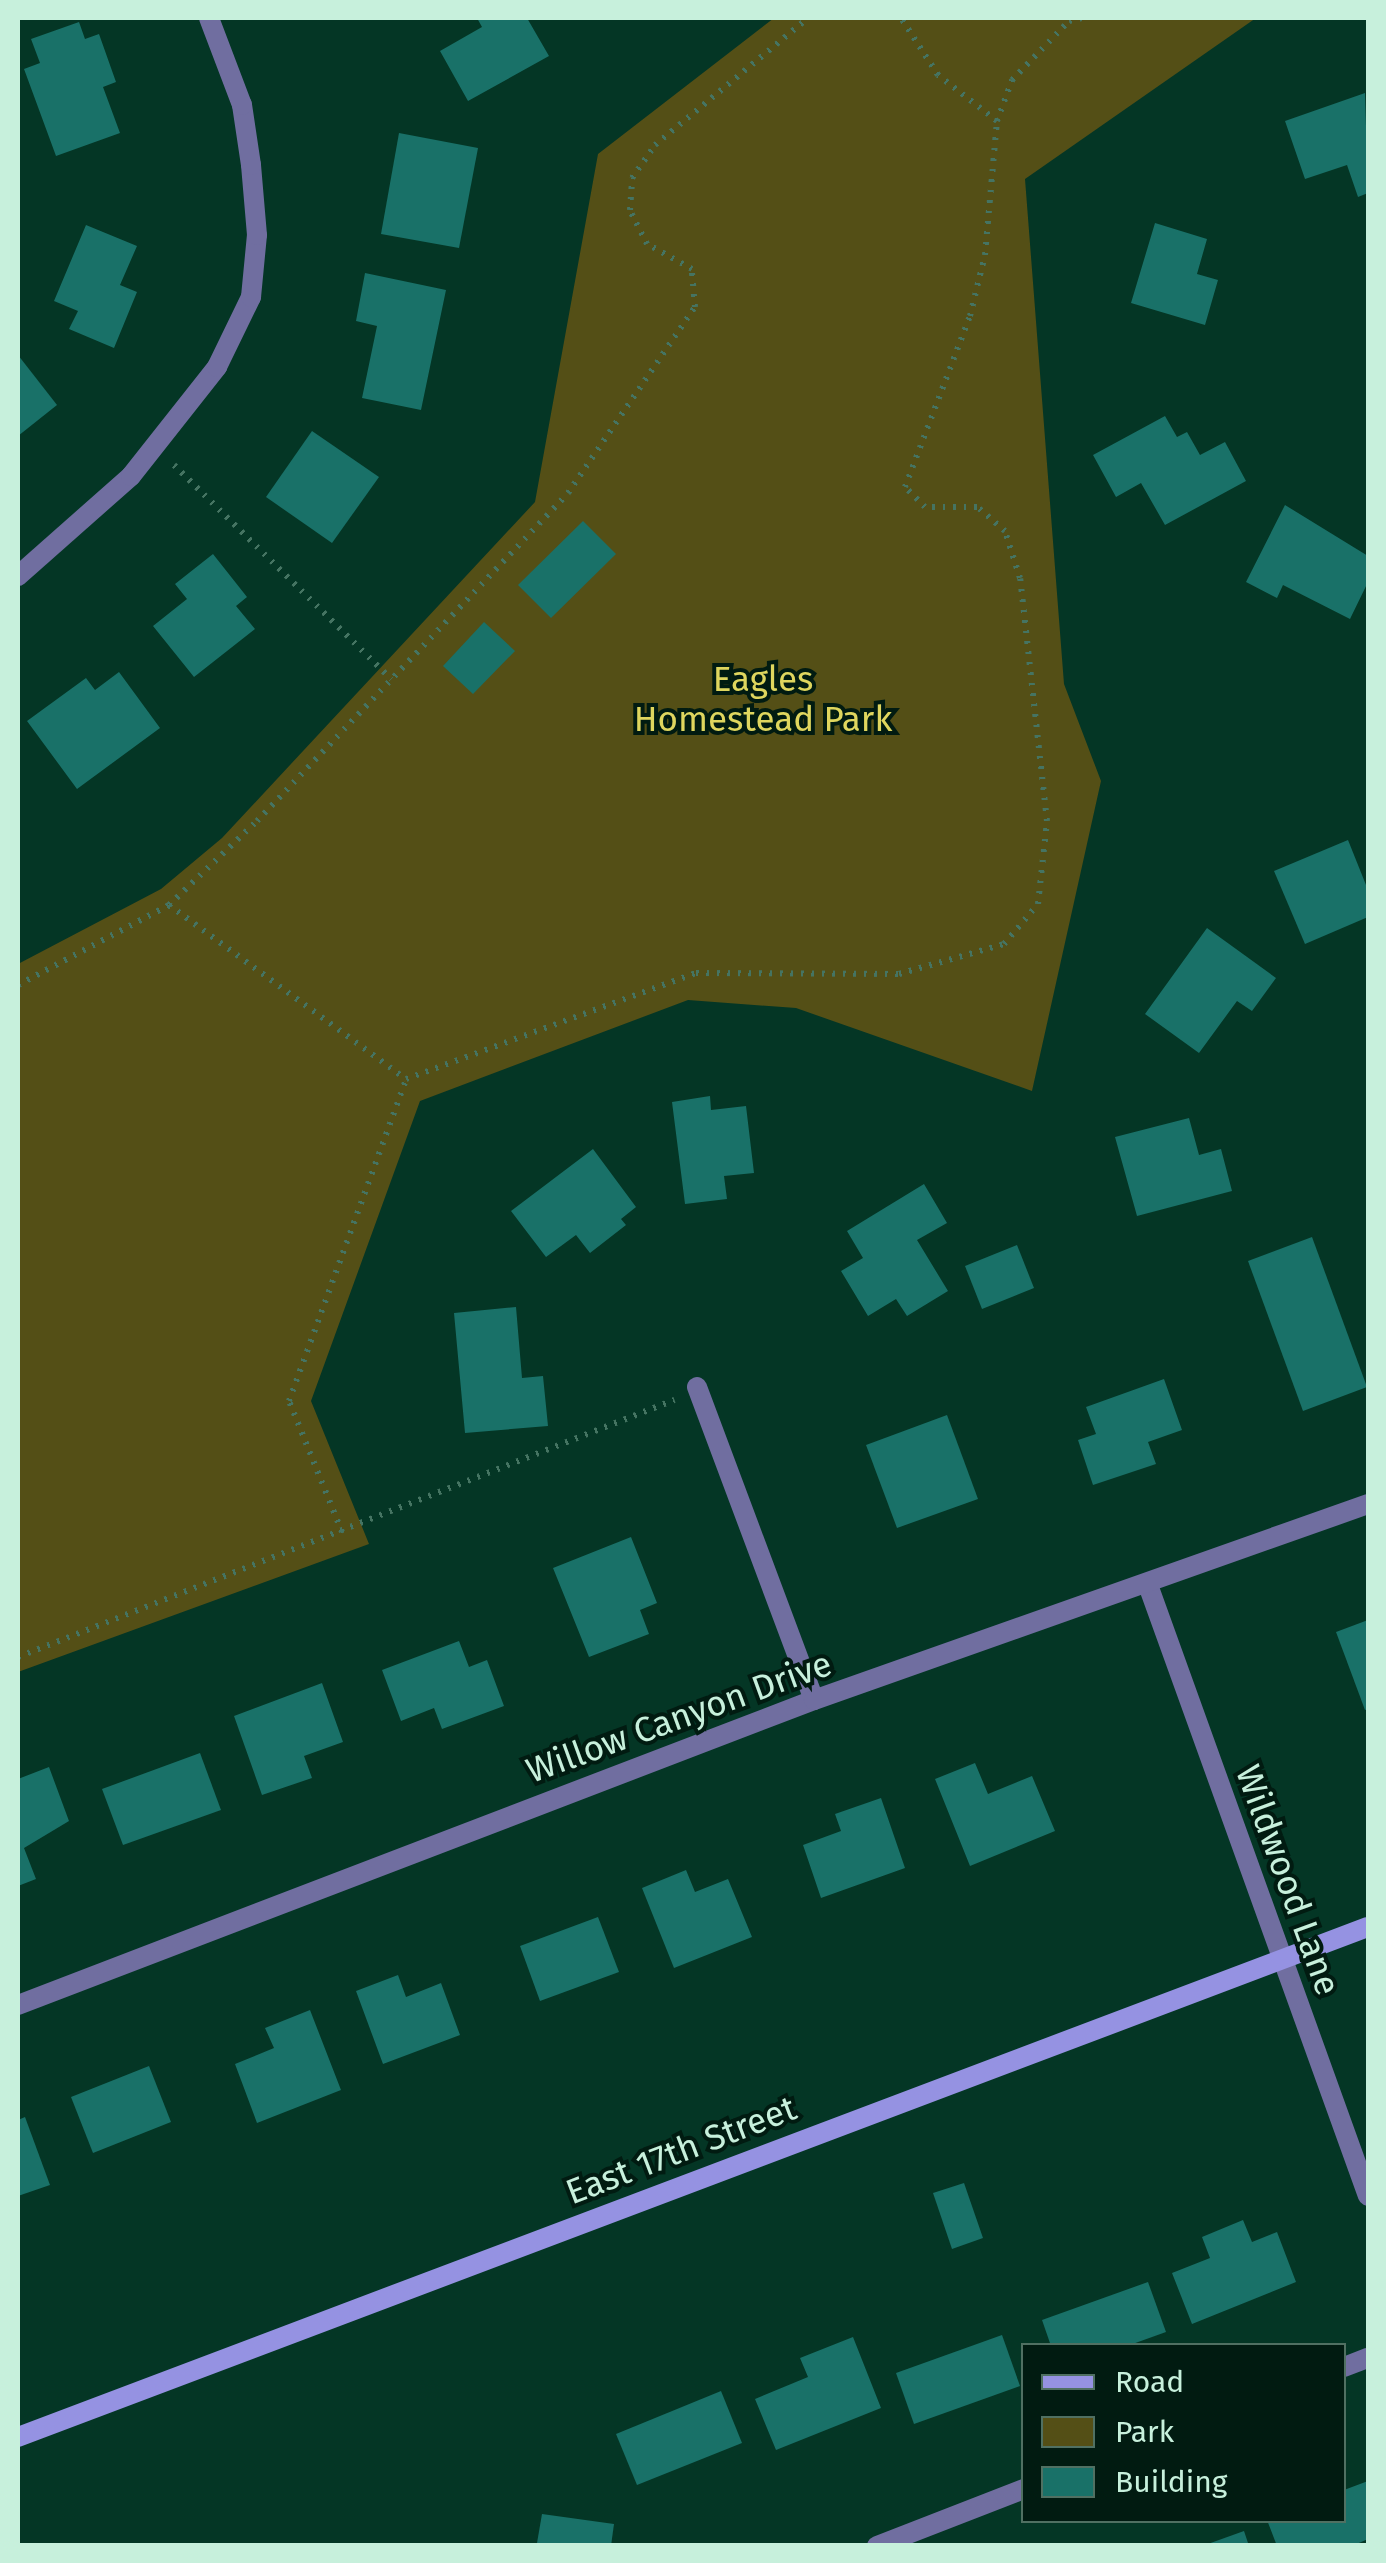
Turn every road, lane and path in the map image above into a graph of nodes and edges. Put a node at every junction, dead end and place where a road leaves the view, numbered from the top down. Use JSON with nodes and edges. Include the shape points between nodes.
{"nodes":[{"id":1,"x":209,"y":18,"type":"edge"},
{"id":2,"x":808,"y":18,"type":"edge"},
{"id":3,"x":900,"y":18,"type":"edge"},
{"id":4,"x":1082,"y":18,"type":"edge"},
{"id":5,"x":998,"y":121,"type":"junction"},
{"id":6,"x":156,"y":446,"type":"junction"},
{"id":7,"x":18,"y":576,"type":"edge"},
{"id":8,"x":391,"y":679,"type":"junction"},
{"id":9,"x":169,"y":906,"type":"junction"},
{"id":10,"x":18,"y":985,"type":"edge"},
{"id":11,"x":406,"y":1078,"type":"junction"},
{"id":12,"x":697,"y":1387,"type":"joint"},
{"id":13,"x":1368,"y":1504,"type":"edge"},
{"id":14,"x":342,"y":1532,"type":"junction"},
{"id":15,"x":1148,"y":1585,"type":"junction"},
{"id":16,"x":18,"y":1657,"type":"edge"},
{"id":17,"x":814,"y":1700,"type":"junction"},
{"id":18,"x":1368,"y":1927,"type":"edge"},
{"id":19,"x":1280,"y":1959,"type":"junction"},
{"id":20,"x":18,"y":2004,"type":"edge"},
{"id":21,"x":1368,"y":2196,"type":"edge"},
{"id":22,"x":18,"y":2437,"type":"edge"},
{"id":23,"x":1021,"y":2491,"type":"edge"},
{"id":24,"x":876,"y":2546,"type":"edge"}],
"edges":[{"from":1,"to":6,"type":"street","via":[[242,106],[251,165],[257,236],[251,297],[217,367]]},
{"from":2,"to":8,"type":"path","via":[[655,145],[632,178],[630,210],[646,244],[692,269],[695,306],[568,493]]},
{"from":3,"to":5,"type":"path","via":[[938,75]]},
{"from":4,"to":5,"type":"path","via":[[1070,21],[1012,80]]},
{"from":5,"to":11,"type":"path","via":[[988,237],[970,316],[906,487],[924,507],[976,507],[1005,531],[1020,578],[1047,821],[1038,904],[1004,944],[899,974],[696,973]]},
{"from":6,"to":7,"type":"street"},
{"from":6,"to":8,"type":"path"},
{"from":8,"to":9,"type":"path"},
{"from":9,"to":10,"type":"path"},
{"from":9,"to":11,"type":"path"},
{"from":11,"to":14,"type":"path","via":[[289,1401]]},
{"from":12,"to":14,"type":"path","via":[[646,1416]]},
{"from":12,"to":17,"type":"street"},
{"from":13,"to":15,"type":"street","name":"Willow Canyon Drive"},
{"from":14,"to":16,"type":"path"},
{"from":15,"to":17,"type":"street","name":"Willow Canyon Drive"},
{"from":15,"to":19,"type":"street","name":"Wildwood Lane"},
{"from":17,"to":20,"type":"street","name":"Willow Canyon Drive"},
{"from":18,"to":19,"type":"main road","name":"East 17th Street"},
{"from":19,"to":21,"type":"street","name":"Wildwood Lane"},
{"from":19,"to":22,"type":"main road","name":"East 17th Street"},
{"from":23,"to":24,"type":"street"}]}
